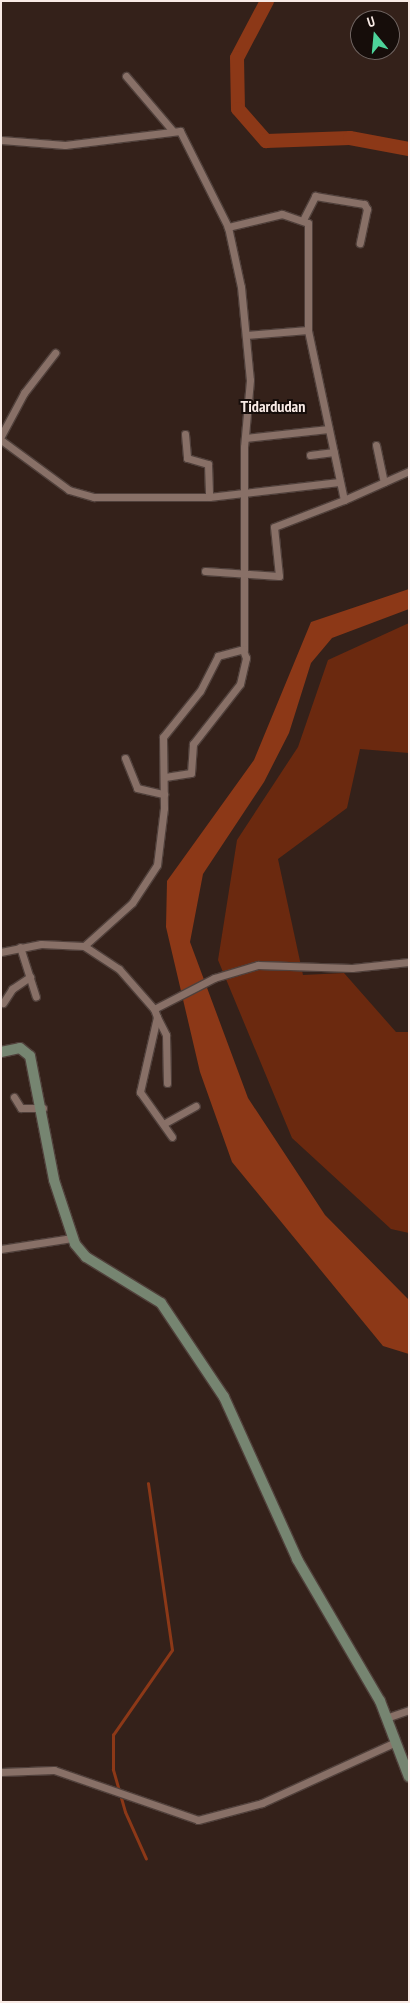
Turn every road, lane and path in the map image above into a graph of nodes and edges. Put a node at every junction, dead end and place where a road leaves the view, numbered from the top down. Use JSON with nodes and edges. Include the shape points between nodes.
{"nodes":[{"id":1,"x":126,"y":76,"type":"dead end"},
{"id":2,"x":172,"y":130,"type":"junction"},
{"id":3,"x":1,"y":140,"type":"edge"},
{"id":4,"x":304,"y":218,"type":"junction"},
{"id":5,"x":228,"y":227,"type":"junction"},
{"id":6,"x":360,"y":243,"type":"dead end"},
{"id":7,"x":308,"y":330,"type":"junction"},
{"id":8,"x":246,"y":335,"type":"junction"},
{"id":9,"x":56,"y":353,"type":"dead end"},
{"id":10,"x":329,"y":429,"type":"junction"},
{"id":11,"x":185,"y":434,"type":"dead end"},
{"id":12,"x":1,"y":436,"type":"edge"},
{"id":13,"x":245,"y":438,"type":"junction"},
{"id":14,"x":1,"y":440,"type":"edge"},
{"id":15,"x":376,"y":445,"type":"dead end"},
{"id":16,"x":334,"y":452,"type":"junction"},
{"id":17,"x":310,"y":455,"type":"dead end"},
{"id":18,"x":409,"y":471,"type":"edge"},
{"id":19,"x":339,"y":482,"type":"junction"},
{"id":20,"x":384,"y":482,"type":"junction"},
{"id":21,"x":246,"y":492,"type":"junction"},
{"id":22,"x":209,"y":497,"type":"junction"},
{"id":23,"x":344,"y":500,"type":"junction"},
{"id":24,"x":205,"y":571,"type":"dead end"},
{"id":25,"x":245,"y":575,"type":"junction"},
{"id":26,"x":243,"y":650,"type":"junction"},
{"id":27,"x":125,"y":758,"type":"dead end"},
{"id":28,"x":165,"y":777,"type":"junction"},
{"id":29,"x":164,"y":794,"type":"junction"},
{"id":30,"x":20,"y":946,"type":"junction"},
{"id":31,"x":84,"y":946,"type":"junction"},
{"id":32,"x":1,"y":952,"type":"edge"},
{"id":33,"x":409,"y":962,"type":"edge"},
{"id":34,"x":30,"y":977,"type":"junction"},
{"id":35,"x":36,"y":996,"type":"dead end"},
{"id":36,"x":3,"y":1003,"type":"dead end"},
{"id":37,"x":154,"y":1009,"type":"junction"},
{"id":38,"x":157,"y":1017,"type":"junction"},
{"id":39,"x":1,"y":1052,"type":"edge"},
{"id":40,"x":167,"y":1083,"type":"dead end"},
{"id":41,"x":14,"y":1097,"type":"dead end"},
{"id":42,"x":196,"y":1106,"type":"dead end"},
{"id":43,"x":43,"y":1108,"type":"junction"},
{"id":44,"x":165,"y":1123,"type":"junction"},
{"id":45,"x":172,"y":1137,"type":"dead end"},
{"id":46,"x":72,"y":1238,"type":"junction"},
{"id":47,"x":1,"y":1249,"type":"edge"},
{"id":48,"x":409,"y":1710,"type":"edge"},
{"id":49,"x":386,"y":1718,"type":"junction"},
{"id":50,"x":396,"y":1742,"type":"junction"},
{"id":51,"x":1,"y":1772,"type":"edge"},
{"id":52,"x":409,"y":1777,"type":"edge"}],
"edges":[{"from":1,"to":2,"type":"street"},
{"from":2,"to":3,"type":"street","via":[[74,144]]},
{"from":2,"to":5,"type":"street","via":[[180,131],[190,145]]},
{"from":4,"to":5,"type":"street","via":[[275,214]]},
{"from":4,"to":6,"type":"street","via":[[316,196],[364,204],[367,209]]},
{"from":4,"to":7,"type":"street","via":[[311,248]]},
{"from":5,"to":8,"type":"street"},
{"from":7,"to":8,"type":"street"},
{"from":7,"to":10,"type":"street"},
{"from":8,"to":13,"type":"street","via":[[250,380]]},
{"from":9,"to":12,"type":"street","via":[[24,393]]},
{"from":10,"to":13,"type":"street"},
{"from":10,"to":16,"type":"street"},
{"from":11,"to":22,"type":"street","via":[[187,458],[207,463]]},
{"from":13,"to":21,"type":"street"},
{"from":14,"to":22,"type":"street","via":[[77,494],[144,500]]},
{"from":15,"to":20,"type":"street"},
{"from":16,"to":17,"type":"street"},
{"from":16,"to":19,"type":"street"},
{"from":18,"to":20,"type":"street"},
{"from":19,"to":21,"type":"street"},
{"from":19,"to":23,"type":"street"},
{"from":20,"to":23,"type":"street"},
{"from":21,"to":22,"type":"street"},
{"from":21,"to":25,"type":"street"},
{"from":23,"to":25,"type":"street","via":[[273,528],[281,575]]},
{"from":24,"to":25,"type":"street"},
{"from":25,"to":26,"type":"street"},
{"from":26,"to":28,"type":"street","via":[[218,656],[200,691],[165,732]]},
{"from":26,"to":28,"type":"street","via":[[246,658],[240,684],[193,744],[190,773]]},
{"from":27,"to":29,"type":"street","via":[[137,788]]},
{"from":28,"to":29,"type":"street"},
{"from":29,"to":31,"type":"street","via":[[155,869],[132,903]]},
{"from":30,"to":31,"type":"street"},
{"from":30,"to":32,"type":"street"},
{"from":30,"to":34,"type":"street"},
{"from":31,"to":37,"type":"street","via":[[119,970]]},
{"from":33,"to":37,"type":"street","via":[[352,968],[279,963],[214,978]]},
{"from":34,"to":35,"type":"street"},
{"from":34,"to":36,"type":"street","via":[[14,987]]},
{"from":37,"to":38,"type":"street"},
{"from":38,"to":40,"type":"street","via":[[166,1035]]},
{"from":38,"to":44,"type":"street","via":[[140,1091],[147,1107]]},
{"from":39,"to":43,"type":"street","via":[[18,1048],[28,1053]]},
{"from":41,"to":43,"type":"street","via":[[21,1108]]},
{"from":42,"to":44,"type":"street"},
{"from":43,"to":46,"type":"street","via":[[50,1163]]},
{"from":44,"to":45,"type":"street"},
{"from":46,"to":47,"type":"street"},
{"from":46,"to":49,"type":"street","via":[[83,1254],[156,1299],[171,1315],[232,1412],[297,1559]]},
{"from":48,"to":49,"type":"street"},
{"from":49,"to":50,"type":"street"},
{"from":50,"to":51,"type":"street","via":[[262,1803],[202,1819],[54,1770]]},
{"from":50,"to":52,"type":"street"}]}
